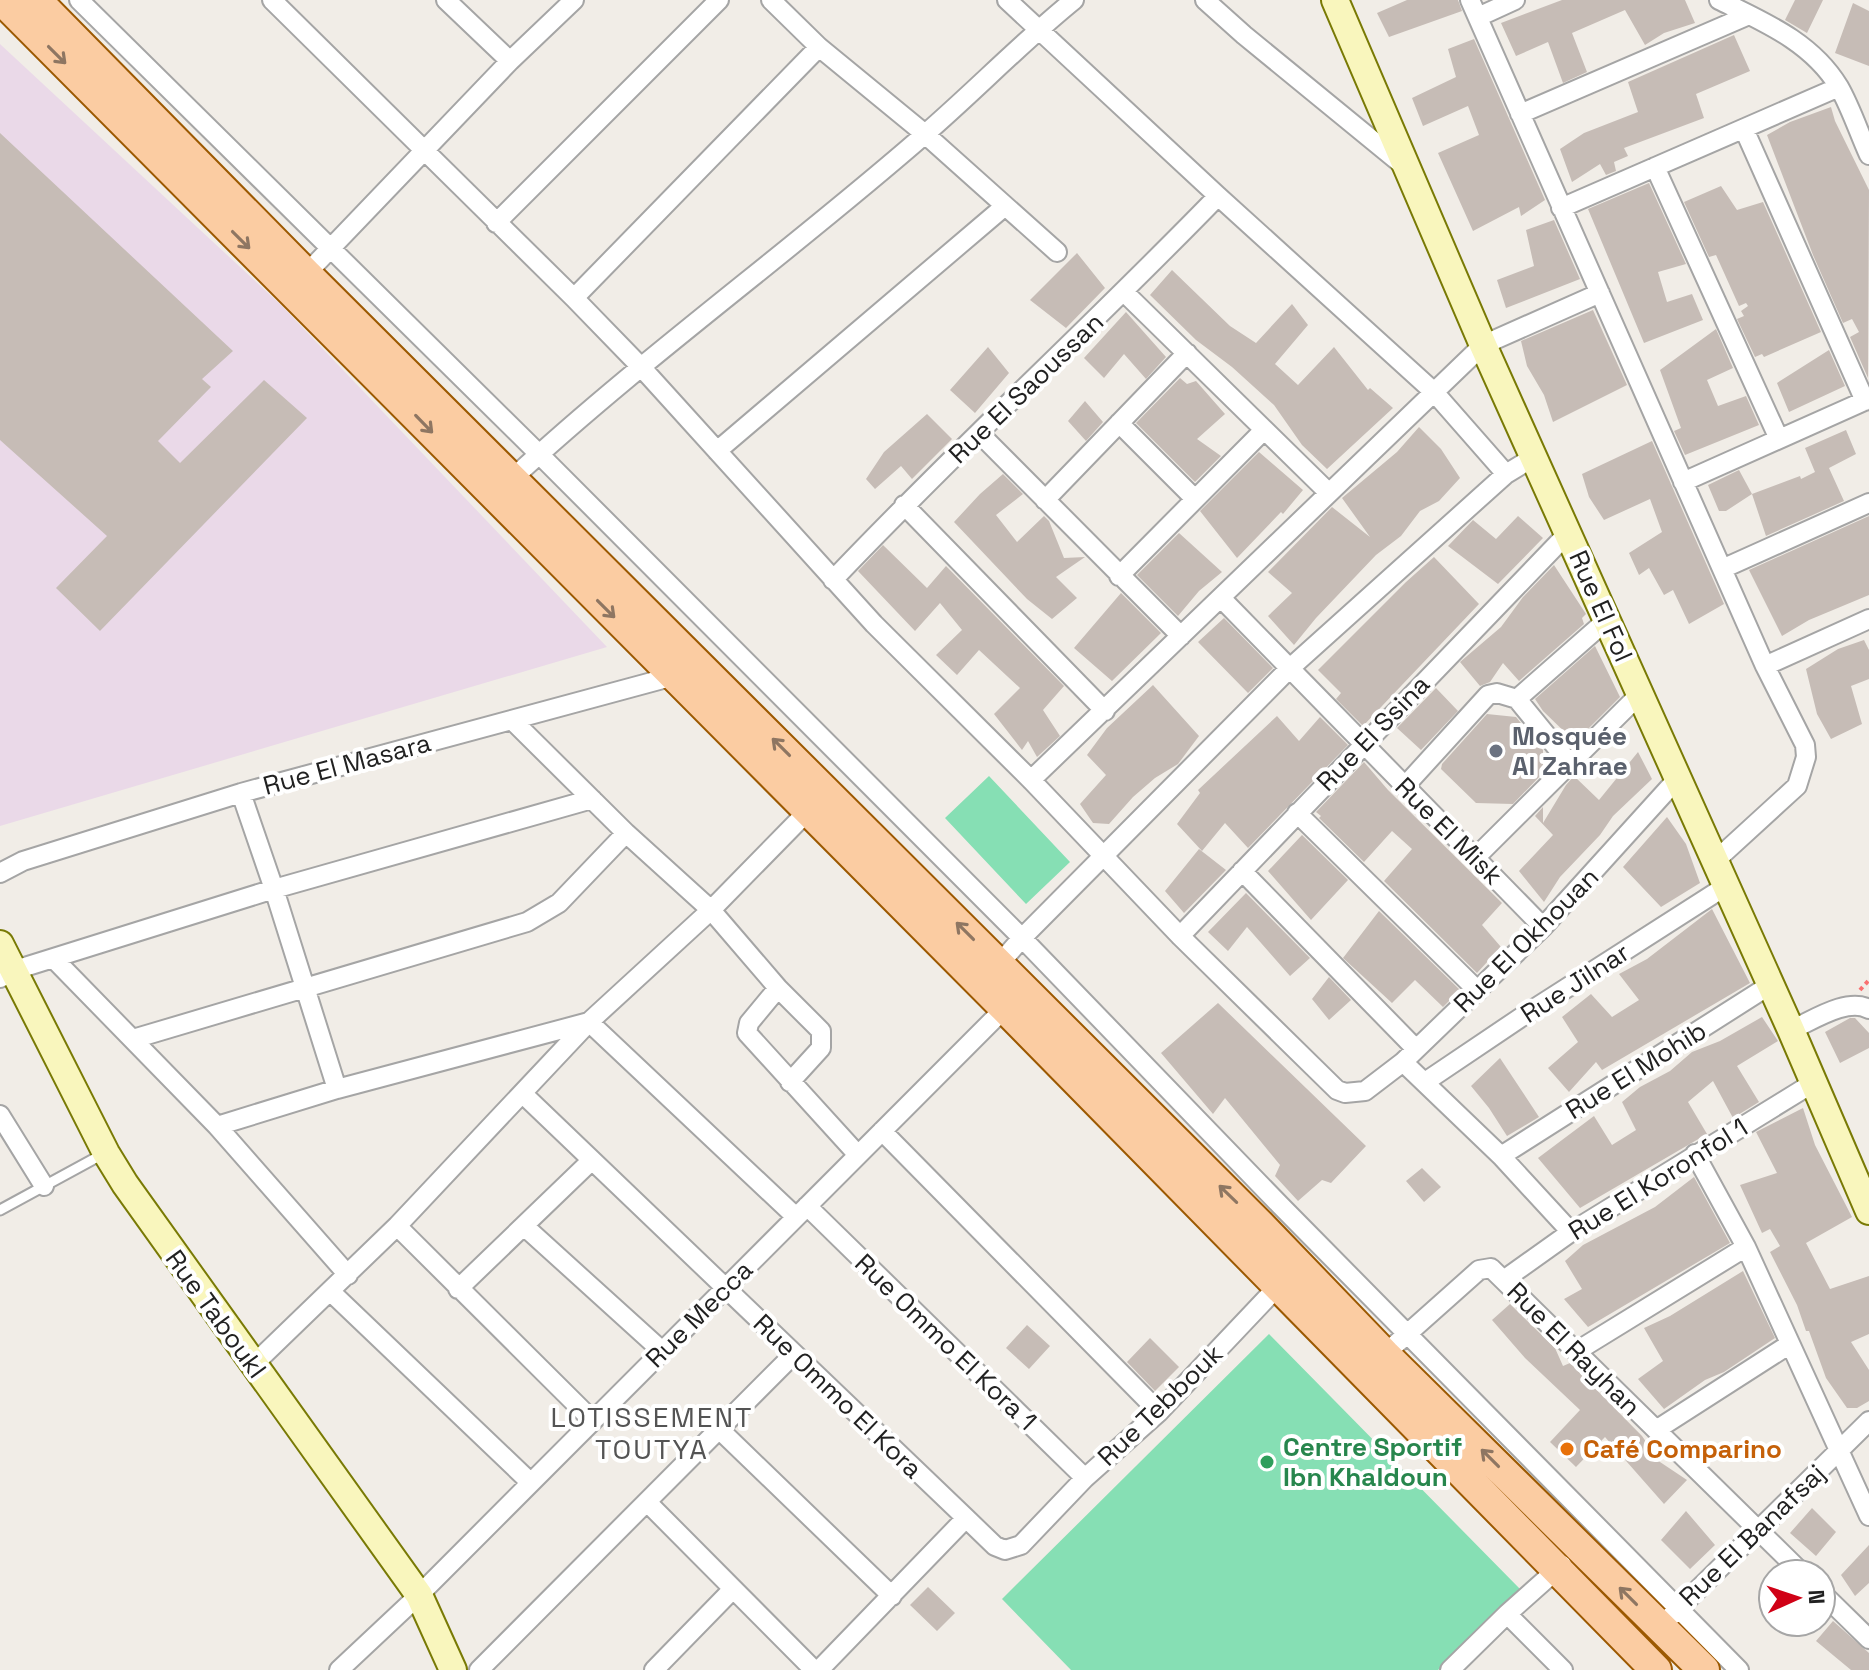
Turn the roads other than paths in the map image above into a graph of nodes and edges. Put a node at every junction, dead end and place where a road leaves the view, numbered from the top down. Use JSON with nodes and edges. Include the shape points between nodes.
{"nodes":[{"id":1,"x":2,"y":0,"type":"edge"},
{"id":2,"x":36,"y":0,"type":"edge"},
{"id":3,"x":79,"y":0,"type":"edge"},
{"id":4,"x":272,"y":0,"type":"edge"},
{"id":5,"x":446,"y":0,"type":"edge"},
{"id":6,"x":574,"y":0,"type":"edge"},
{"id":7,"x":719,"y":0,"type":"edge"},
{"id":8,"x":771,"y":0,"type":"edge"},
{"id":9,"x":1007,"y":0,"type":"edge"},
{"id":10,"x":1074,"y":0,"type":"edge"},
{"id":11,"x":1205,"y":0,"type":"edge"},
{"id":12,"x":1335,"y":0,"type":"edge"},
{"id":13,"x":1515,"y":0,"type":"edge"},
{"id":14,"x":1719,"y":0,"type":"edge"},
{"id":15,"x":1474,"y":8,"type":"edge"},
{"id":16,"x":1749,"y":15,"type":"junction"},
{"id":17,"x":1040,"y":28,"type":"junction"},
{"id":18,"x":819,"y":47,"type":"junction"},
{"id":19,"x":510,"y":61,"type":"junction"},
{"id":20,"x":1839,"y":87,"type":"junction"},
{"id":21,"x":1520,"y":114,"type":"junction"},
{"id":22,"x":1744,"y":129,"type":"junction"},
{"id":23,"x":925,"y":134,"type":"junction"},
{"id":24,"x":425,"y":152,"type":"junction"},
{"id":25,"x":1869,"y":155,"type":"edge"},
{"id":26,"x":1655,"y":167,"type":"junction"},
{"id":27,"x":1409,"y":170,"type":"junction"},
{"id":28,"x":1218,"y":196,"type":"junction"},
{"id":29,"x":1005,"y":206,"type":"junction"},
{"id":30,"x":1561,"y":208,"type":"junction"},
{"id":31,"x":496,"y":223,"type":"junction"},
{"id":32,"x":329,"y":249,"type":"junction"},
{"id":33,"x":1057,"y":252,"type":"dead end"},
{"id":34,"x":306,"y":274,"type":"junction"},
{"id":35,"x":1124,"y":292,"type":"junction"},
{"id":36,"x":1600,"y":293,"type":"junction"},
{"id":37,"x":574,"y":298,"type":"junction"},
{"id":38,"x":1483,"y":345,"type":"junction"},
{"id":39,"x":1187,"y":353,"type":"junction"},
{"id":40,"x":642,"y":368,"type":"junction"},
{"id":41,"x":1434,"y":392,"type":"junction"},
{"id":42,"x":1867,"y":400,"type":"edge"},
{"id":43,"x":1119,"y":423,"type":"junction"},
{"id":44,"x":1264,"y":430,"type":"junction"},
{"id":45,"x":980,"y":434,"type":"junction"},
{"id":46,"x":1779,"y":439,"type":"junction"},
{"id":47,"x":717,"y":451,"type":"junction"},
{"id":48,"x":539,"y":454,"type":"junction"},
{"id":49,"x":1534,"y":457,"type":"junction"},
{"id":50,"x":1506,"y":474,"type":"junction"},
{"id":51,"x":513,"y":478,"type":"junction"},
{"id":52,"x":1683,"y":482,"type":"junction"},
{"id":53,"x":1328,"y":492,"type":"junction"},
{"id":54,"x":1194,"y":498,"type":"junction"},
{"id":55,"x":1045,"y":500,"type":"junction"},
{"id":56,"x":1869,"y":503,"type":"edge"},
{"id":57,"x":904,"y":505,"type":"junction"},
{"id":58,"x":1568,"y":533,"type":"junction"},
{"id":59,"x":1722,"y":569,"type":"junction"},
{"id":60,"x":1119,"y":576,"type":"junction"},
{"id":61,"x":833,"y":580,"type":"junction"},
{"id":62,"x":1221,"y":598,"type":"junction"},
{"id":63,"x":1608,"y":619,"type":"junction"},
{"id":64,"x":1869,"y":619,"type":"edge"},
{"id":65,"x":1181,"y":636,"type":"junction"},
{"id":66,"x":1765,"y":666,"type":"junction"},
{"id":67,"x":684,"y":668,"type":"junction"},
{"id":68,"x":1289,"y":669,"type":"junction"},
{"id":69,"x":1639,"y":695,"type":"junction"},
{"id":70,"x":1517,"y":699,"type":"junction"},
{"id":71,"x":1105,"y":711,"type":"junction"},
{"id":72,"x":512,"y":720,"type":"junction"},
{"id":73,"x":1363,"y":744,"type":"junction"},
{"id":74,"x":1570,"y":764,"type":"junction"},
{"id":75,"x":1678,"y":778,"type":"junction"},
{"id":76,"x":1031,"y":780,"type":"junction"},
{"id":77,"x":1405,"y":786,"type":"junction"},
{"id":78,"x":241,"y":793,"type":"junction"},
{"id":79,"x":592,"y":799,"type":"junction"},
{"id":80,"x":808,"y":811,"type":"junction"},
{"id":81,"x":1297,"y":813,"type":"junction"},
{"id":82,"x":626,"y":833,"type":"junction"},
{"id":83,"x":1105,"y":857,"type":"junction"},
{"id":84,"x":1475,"y":858,"type":"junction"},
{"id":85,"x":1715,"y":861,"type":"junction"},
{"id":86,"x":1242,"y":871,"type":"junction"},
{"id":87,"x":0,"y":873,"type":"edge"},
{"id":88,"x":1726,"y":886,"type":"junction"},
{"id":89,"x":274,"y":889,"type":"junction"},
{"id":90,"x":711,"y":910,"type":"junction"},
{"id":91,"x":1543,"y":927,"type":"junction"},
{"id":92,"x":1180,"y":936,"type":"junction"},
{"id":93,"x":1022,"y":938,"type":"junction"},
{"id":94,"x":0,"y":944,"type":"edge"},
{"id":95,"x":54,"y":959,"type":"junction"},
{"id":96,"x":7,"y":974,"type":"edge"},
{"id":97,"x":990,"y":975,"type":"junction"},
{"id":98,"x":1770,"y":985,"type":"junction"},
{"id":99,"x":306,"y":987,"type":"junction"},
{"id":100,"x":778,"y":988,"type":"junction"},
{"id":101,"x":1478,"y":991,"type":"junction"},
{"id":102,"x":1014,"y":999,"type":"junction"},
{"id":103,"x":1869,"y":1009,"type":"edge"},
{"id":104,"x":589,"y":1022,"type":"junction"},
{"id":105,"x":1791,"y":1030,"type":"junction"},
{"id":106,"x":133,"y":1039,"type":"junction"},
{"id":107,"x":1409,"y":1055,"type":"junction"},
{"id":108,"x":790,"y":1082,"type":"junction"},
{"id":109,"x":1425,"y":1082,"type":"junction"},
{"id":110,"x":1813,"y":1083,"type":"junction"},
{"id":111,"x":337,"y":1089,"type":"junction"},
{"id":112,"x":523,"y":1094,"type":"junction"},
{"id":113,"x":0,"y":1115,"type":"edge"},
{"id":114,"x":217,"y":1126,"type":"junction"},
{"id":115,"x":882,"y":1131,"type":"junction"},
{"id":116,"x":106,"y":1153,"type":"junction"},
{"id":117,"x":1695,"y":1154,"type":"junction"},
{"id":118,"x":858,"y":1155,"type":"junction"},
{"id":119,"x":1501,"y":1156,"type":"junction"},
{"id":120,"x":592,"y":1160,"type":"junction"},
{"id":121,"x":44,"y":1186,"type":"junction"},
{"id":122,"x":0,"y":1210,"type":"edge"},
{"id":123,"x":801,"y":1211,"type":"junction"},
{"id":124,"x":1869,"y":1211,"type":"edge"},
{"id":125,"x":1270,"y":1215,"type":"junction"},
{"id":126,"x":397,"y":1226,"type":"junction"},
{"id":127,"x":524,"y":1226,"type":"junction"},
{"id":128,"x":1571,"y":1232,"type":"junction"},
{"id":129,"x":1746,"y":1247,"type":"junction"},
{"id":130,"x":348,"y":1275,"type":"junction"},
{"id":131,"x":1288,"y":1276,"type":"junction"},
{"id":132,"x":1505,"y":1279,"type":"junction"},
{"id":133,"x":725,"y":1287,"type":"junction"},
{"id":134,"x":458,"y":1289,"type":"junction"},
{"id":135,"x":331,"y":1292,"type":"junction"},
{"id":136,"x":1407,"y":1333,"type":"junction"},
{"id":137,"x":1790,"y":1344,"type":"junction"},
{"id":138,"x":662,"y":1351,"type":"junction"},
{"id":139,"x":1577,"y":1351,"type":"junction"},
{"id":140,"x":794,"y":1354,"type":"junction"},
{"id":141,"x":1374,"y":1364,"type":"junction"},
{"id":142,"x":253,"y":1365,"type":"junction"},
{"id":143,"x":1159,"y":1412,"type":"junction"},
{"id":144,"x":593,"y":1421,"type":"junction"},
{"id":145,"x":1869,"y":1421,"type":"edge"},
{"id":146,"x":720,"y":1430,"type":"junction"},
{"id":147,"x":1656,"y":1430,"type":"junction"},
{"id":148,"x":1839,"y":1449,"type":"junction"},
{"id":149,"x":1085,"y":1478,"type":"junction"},
{"id":150,"x":530,"y":1482,"type":"junction"},
{"id":151,"x":647,"y":1502,"type":"junction"},
{"id":152,"x":1869,"y":1516,"type":"edge"},
{"id":153,"x":966,"y":1518,"type":"junction"},
{"id":154,"x":1760,"y":1531,"type":"junction"},
{"id":155,"x":1021,"y":1545,"type":"joint"},
{"id":156,"x":1580,"y":1547,"type":"junction"},
{"id":157,"x":1787,"y":1558,"type":"edge"},
{"id":158,"x":1558,"y":1570,"type":"junction"},
{"id":159,"x":733,"y":1589,"type":"junction"},
{"id":160,"x":419,"y":1595,"type":"junction"},
{"id":161,"x":892,"y":1596,"type":"junction"},
{"id":162,"x":1837,"y":1608,"type":"edge"},
{"id":163,"x":1507,"y":1614,"type":"junction"},
{"id":164,"x":1668,"y":1618,"type":"junction"},
{"id":165,"x":1869,"y":1639,"type":"edge"},
{"id":166,"x":1646,"y":1660,"type":"edge"},
{"id":167,"x":339,"y":1670,"type":"edge"},
{"id":168,"x":453,"y":1670,"type":"edge"},
{"id":169,"x":479,"y":1670,"type":"edge"},
{"id":170,"x":654,"y":1670,"type":"edge"},
{"id":171,"x":816,"y":1670,"type":"edge"},
{"id":172,"x":1450,"y":1670,"type":"edge"},
{"id":173,"x":1563,"y":1670,"type":"edge"},
{"id":174,"x":1704,"y":1670,"type":"edge"},
{"id":175,"x":1739,"y":1670,"type":"edge"}],
"edges":[{"from":1,"to":67,"type":"main road","one_way":true},
{"from":2,"to":34,"type":"main road"},
{"from":3,"to":32,"type":"street"},
{"from":4,"to":24,"type":"street"},
{"from":5,"to":19,"type":"street"},
{"from":6,"to":19,"type":"street"},
{"from":7,"to":31,"type":"street"},
{"from":8,"to":18,"type":"street"},
{"from":9,"to":17,"type":"street"},
{"from":10,"to":17,"type":"street"},
{"from":11,"to":27,"type":"street"},
{"from":12,"to":27,"type":"street","name":"Rue El Fol"},
{"from":13,"to":15,"type":"street"},
{"from":14,"to":16,"type":"street"},
{"from":15,"to":21,"type":"street"},
{"from":16,"to":20,"type":"street","via":[[1794,39]]},
{"from":16,"to":21,"type":"street"},
{"from":17,"to":23,"type":"street"},
{"from":17,"to":28,"type":"street"},
{"from":18,"to":23,"type":"street"},
{"from":18,"to":37,"type":"street"},
{"from":19,"to":24,"type":"street"},
{"from":20,"to":22,"type":"street"},
{"from":20,"to":25,"type":"street"},
{"from":21,"to":30,"type":"street"},
{"from":22,"to":26,"type":"street"},
{"from":22,"to":42,"type":"street"},
{"from":23,"to":29,"type":"street"},
{"from":23,"to":40,"type":"street"},
{"from":24,"to":31,"type":"street"},
{"from":24,"to":32,"type":"street"},
{"from":26,"to":30,"type":"street"},
{"from":26,"to":46,"type":"street"},
{"from":27,"to":38,"type":"street","name":"Rue El Fol"},
{"from":28,"to":35,"type":"street","name":"Rue El Saoussan"},
{"from":28,"to":41,"type":"street"},
{"from":29,"to":33,"type":"street"},
{"from":29,"to":47,"type":"street"},
{"from":30,"to":36,"type":"street"},
{"from":31,"to":37,"type":"street"},
{"from":32,"to":34,"type":"street"},
{"from":32,"to":48,"type":"street"},
{"from":34,"to":51,"type":"main road"},
{"from":35,"to":39,"type":"street"},
{"from":35,"to":45,"type":"street","name":"Rue El Saoussan"},
{"from":36,"to":38,"type":"street"},
{"from":36,"to":52,"type":"street"},
{"from":37,"to":40,"type":"street"},
{"from":38,"to":41,"type":"street"},
{"from":38,"to":49,"type":"street","name":"Rue El Fol"},
{"from":39,"to":43,"type":"street"},
{"from":39,"to":44,"type":"street"},
{"from":40,"to":47,"type":"street"},
{"from":40,"to":48,"type":"street"},
{"from":41,"to":50,"type":"street"},
{"from":41,"to":53,"type":"street"},
{"from":42,"to":46,"type":"street"},
{"from":43,"to":54,"type":"street"},
{"from":43,"to":55,"type":"street"},
{"from":44,"to":53,"type":"street"},
{"from":44,"to":54,"type":"street"},
{"from":45,"to":55,"type":"street"},
{"from":45,"to":57,"type":"street","name":"Rue El Saoussan"},
{"from":46,"to":52,"type":"street"},
{"from":47,"to":61,"type":"street"},
{"from":48,"to":51,"type":"street"},
{"from":48,"to":93,"type":"street"},
{"from":49,"to":50,"type":"street"},
{"from":49,"to":58,"type":"street","name":"Rue El Fol"},
{"from":50,"to":68,"type":"street"},
{"from":51,"to":67,"type":"main road"},
{"from":52,"to":59,"type":"street"},
{"from":53,"to":62,"type":"street"},
{"from":54,"to":60,"type":"street"},
{"from":55,"to":60,"type":"street"},
{"from":56,"to":59,"type":"street"},
{"from":57,"to":61,"type":"street","name":"Rue El Saoussan"},
{"from":57,"to":71,"type":"street"},
{"from":58,"to":63,"type":"street","name":"Rue El Fol"},
{"from":58,"to":73,"type":"street","name":"Rue El Ssina"},
{"from":59,"to":66,"type":"street"},
{"from":60,"to":65,"type":"street"},
{"from":61,"to":76,"type":"street"},
{"from":62,"to":65,"type":"street"},
{"from":62,"to":68,"type":"street","name":"Rue El Misk"},
{"from":63,"to":69,"type":"street","name":"Rue El Fol"},
{"from":63,"to":70,"type":"street"},
{"from":64,"to":66,"type":"street"},
{"from":65,"to":71,"type":"street"},
{"from":66,"to":85,"type":"street","via":[[1805,745],[1803,772],[1781,803]]},
{"from":67,"to":72,"type":"street","name":"Rue El Masara"},
{"from":67,"to":80,"type":"main road"},
{"from":97,"to":67,"type":"main road","one_way":true},
{"from":68,"to":73,"type":"street","name":"Rue El Misk"},
{"from":68,"to":83,"type":"street"},
{"from":69,"to":74,"type":"street"},
{"from":69,"to":75,"type":"street","name":"Rue El Fol"},
{"from":70,"to":74,"type":"street"},
{"from":70,"to":77,"type":"street","via":[[1488,695]]},
{"from":71,"to":76,"type":"street"},
{"from":72,"to":78,"type":"street","name":"Rue El Masara"},
{"from":72,"to":79,"type":"street"},
{"from":73,"to":77,"type":"street","name":"Rue El Misk"},
{"from":73,"to":81,"type":"street","name":"Rue El Ssina"},
{"from":74,"to":84,"type":"street"},
{"from":75,"to":85,"type":"street","name":"Rue El Fol"},
{"from":75,"to":91,"type":"street","name":"Rue El Okhouan"},
{"from":76,"to":83,"type":"street"},
{"from":77,"to":84,"type":"street","name":"Rue El Misk"},
{"from":78,"to":87,"type":"street","name":"Rue El Masara","via":[[23,861]]},
{"from":78,"to":89,"type":"street"},
{"from":79,"to":82,"type":"street"},
{"from":79,"to":89,"type":"street"},
{"from":80,"to":90,"type":"street"},
{"from":80,"to":97,"type":"main road"},
{"from":81,"to":86,"type":"street","name":"Rue El Ssina"},
{"from":81,"to":101,"type":"street"},
{"from":82,"to":90,"type":"street"},
{"from":82,"to":99,"type":"street","via":[[559,903],[527,922]]},
{"from":83,"to":92,"type":"street"},
{"from":83,"to":93,"type":"street"},
{"from":84,"to":91,"type":"street","name":"Rue El Misk"},
{"from":85,"to":88,"type":"street","name":"Rue El Fol"},
{"from":86,"to":92,"type":"street","name":"Rue El Ssina"},
{"from":86,"to":107,"type":"street"},
{"from":88,"to":98,"type":"street","name":"Rue El Fol"},
{"from":88,"to":109,"type":"street","name":"Rue Jilnar"},
{"from":89,"to":95,"type":"street"},
{"from":89,"to":99,"type":"street"},
{"from":90,"to":100,"type":"street"},
{"from":90,"to":104,"type":"street"},
{"from":91,"to":101,"type":"street","name":"Rue El Okhouan"},
{"from":92,"to":107,"type":"street","name":"Rue El Okhouan","via":[[1337,1090],[1365,1091]]},
{"from":93,"to":97,"type":"street"},
{"from":93,"to":125,"type":"street"},
{"from":94,"to":96,"type":"street","name":"Rue Taboukl"},
{"from":95,"to":96,"type":"street"},
{"from":95,"to":106,"type":"street"},
{"from":96,"to":116,"type":"street","name":"Rue Taboukl"},
{"from":97,"to":102,"type":"main road"},
{"from":98,"to":105,"type":"street","name":"Rue El Fol"},
{"from":98,"to":119,"type":"street","name":"Rue El Mohib"},
{"from":99,"to":106,"type":"street"},
{"from":99,"to":111,"type":"street"},
{"from":100,"to":108,"type":"street","via":[[746,1029]]},
{"from":100,"to":108,"type":"street","via":[[823,1036],[821,1048]]},
{"from":101,"to":107,"type":"street","name":"Rue El Okhouan"},
{"from":102,"to":115,"type":"street","name":"Rue Mecca"},
{"from":125,"to":102,"type":"main road","one_way":true},
{"from":102,"to":131,"type":"main road"},
{"from":103,"to":105,"type":"street","via":[[1856,1004]]},
{"from":104,"to":111,"type":"street"},
{"from":104,"to":112,"type":"street"},
{"from":104,"to":123,"type":"street","name":"Rue Ommo El Kora 1"},
{"from":105,"to":110,"type":"street","name":"Rue El Fol"},
{"from":106,"to":114,"type":"street"},
{"from":107,"to":109,"type":"street"},
{"from":108,"to":118,"type":"street"},
{"from":109,"to":119,"type":"street"},
{"from":110,"to":117,"type":"street","name":"Rue El Koronfol 1"},
{"from":110,"to":124,"type":"street","name":"Rue El Fol"},
{"from":111,"to":114,"type":"street"},
{"from":112,"to":120,"type":"street","name":"Rue Ommo El Kora"},
{"from":112,"to":126,"type":"street"},
{"from":113,"to":121,"type":"street"},
{"from":114,"to":130,"type":"street"},
{"from":115,"to":118,"type":"street","name":"Rue Mecca"},
{"from":115,"to":143,"type":"street"},
{"from":116,"to":121,"type":"lane"},
{"from":116,"to":142,"type":"street","name":"Rue Taboukl"},
{"from":117,"to":128,"type":"street","name":"Rue El Koronfol 1"},
{"from":117,"to":129,"type":"street"},
{"from":118,"to":123,"type":"street","name":"Rue Mecca"},
{"from":119,"to":128,"type":"street"},
{"from":120,"to":127,"type":"street"},
{"from":120,"to":133,"type":"street","name":"Rue Ommo El Kora"},
{"from":121,"to":122,"type":"lane"},
{"from":123,"to":133,"type":"street","name":"Rue Mecca"},
{"from":123,"to":149,"type":"street","name":"Rue Ommo El Kora 1"},
{"from":125,"to":131,"type":"main road"},
{"from":125,"to":136,"type":"street"},
{"from":126,"to":130,"type":"street"},
{"from":126,"to":134,"type":"street"},
{"from":127,"to":134,"type":"street"},
{"from":127,"to":138,"type":"street"},
{"from":128,"to":132,"type":"street","name":"Rue El Koronfol 1"},
{"from":129,"to":137,"type":"street"},
{"from":129,"to":139,"type":"street"},
{"from":130,"to":135,"type":"street"},
{"from":131,"to":141,"type":"main road"},
{"from":131,"to":143,"type":"street","name":"Rue Tebbouk"},
{"from":132,"to":136,"type":"street","name":"Rue El Rayhan","via":[[1491,1268],[1479,1270]]},
{"from":132,"to":139,"type":"street","name":"Rue El Rayhan"},
{"from":133,"to":138,"type":"street","name":"Rue Mecca"},
{"from":133,"to":140,"type":"street","name":"Rue Ommo El Kora"},
{"from":134,"to":144,"type":"street"},
{"from":135,"to":142,"type":"street"},
{"from":135,"to":150,"type":"street"},
{"from":136,"to":141,"type":"street"},
{"from":136,"to":164,"type":"street"},
{"from":137,"to":147,"type":"street"},
{"from":137,"to":148,"type":"street"},
{"from":138,"to":144,"type":"street","name":"Rue Mecca"},
{"from":139,"to":147,"type":"street","name":"Rue El Rayhan"},
{"from":140,"to":146,"type":"street"},
{"from":140,"to":153,"type":"street","name":"Rue Ommo El Kora"},
{"from":156,"to":141,"type":"main road","one_way":true},
{"from":141,"to":158,"type":"main road"},
{"from":142,"to":160,"type":"street","name":"Rue Taboukl"},
{"from":143,"to":149,"type":"street","name":"Rue Tebbouk"},
{"from":144,"to":150,"type":"street","name":"Rue Mecca"},
{"from":145,"to":148,"type":"street","name":"Rue El Banafsaj"},
{"from":146,"to":151,"type":"street"},
{"from":146,"to":161,"type":"street"},
{"from":147,"to":154,"type":"street","name":"Rue El Rayhan"},
{"from":148,"to":152,"type":"street"},
{"from":148,"to":154,"type":"street","name":"Rue El Banafsaj"},
{"from":149,"to":155,"type":"street","name":"Rue Tebbouk"},
{"from":150,"to":160,"type":"street","name":"Rue Mecca"},
{"from":151,"to":159,"type":"street"},
{"from":151,"to":169,"type":"street"},
{"from":153,"to":155,"type":"street","name":"Rue Ommo El Kora","via":[[995,1546],[1005,1550]]},
{"from":153,"to":161,"type":"street"},
{"from":154,"to":157,"type":"street","name":"Rue El Rayhan"},
{"from":154,"to":164,"type":"street","name":"Rue El Banafsaj"},
{"from":156,"to":158,"type":"street"},
{"from":164,"to":156,"type":"main road","one_way":true},
{"from":158,"to":163,"type":"street"},
{"from":158,"to":166,"type":"main road"},
{"from":159,"to":170,"type":"street"},
{"from":159,"to":171,"type":"street"},
{"from":160,"to":167,"type":"street","name":"Rue Mecca"},
{"from":160,"to":168,"type":"street","name":"Rue Taboukl"},
{"from":161,"to":171,"type":"street"},
{"from":162,"to":165,"type":"street"},
{"from":163,"to":172,"type":"street"},
{"from":163,"to":173,"type":"street"},
{"from":164,"to":166,"type":"street","name":"Rue El Banafsaj"},
{"from":164,"to":174,"type":"main road"},
{"from":164,"to":175,"type":"street"}]}
